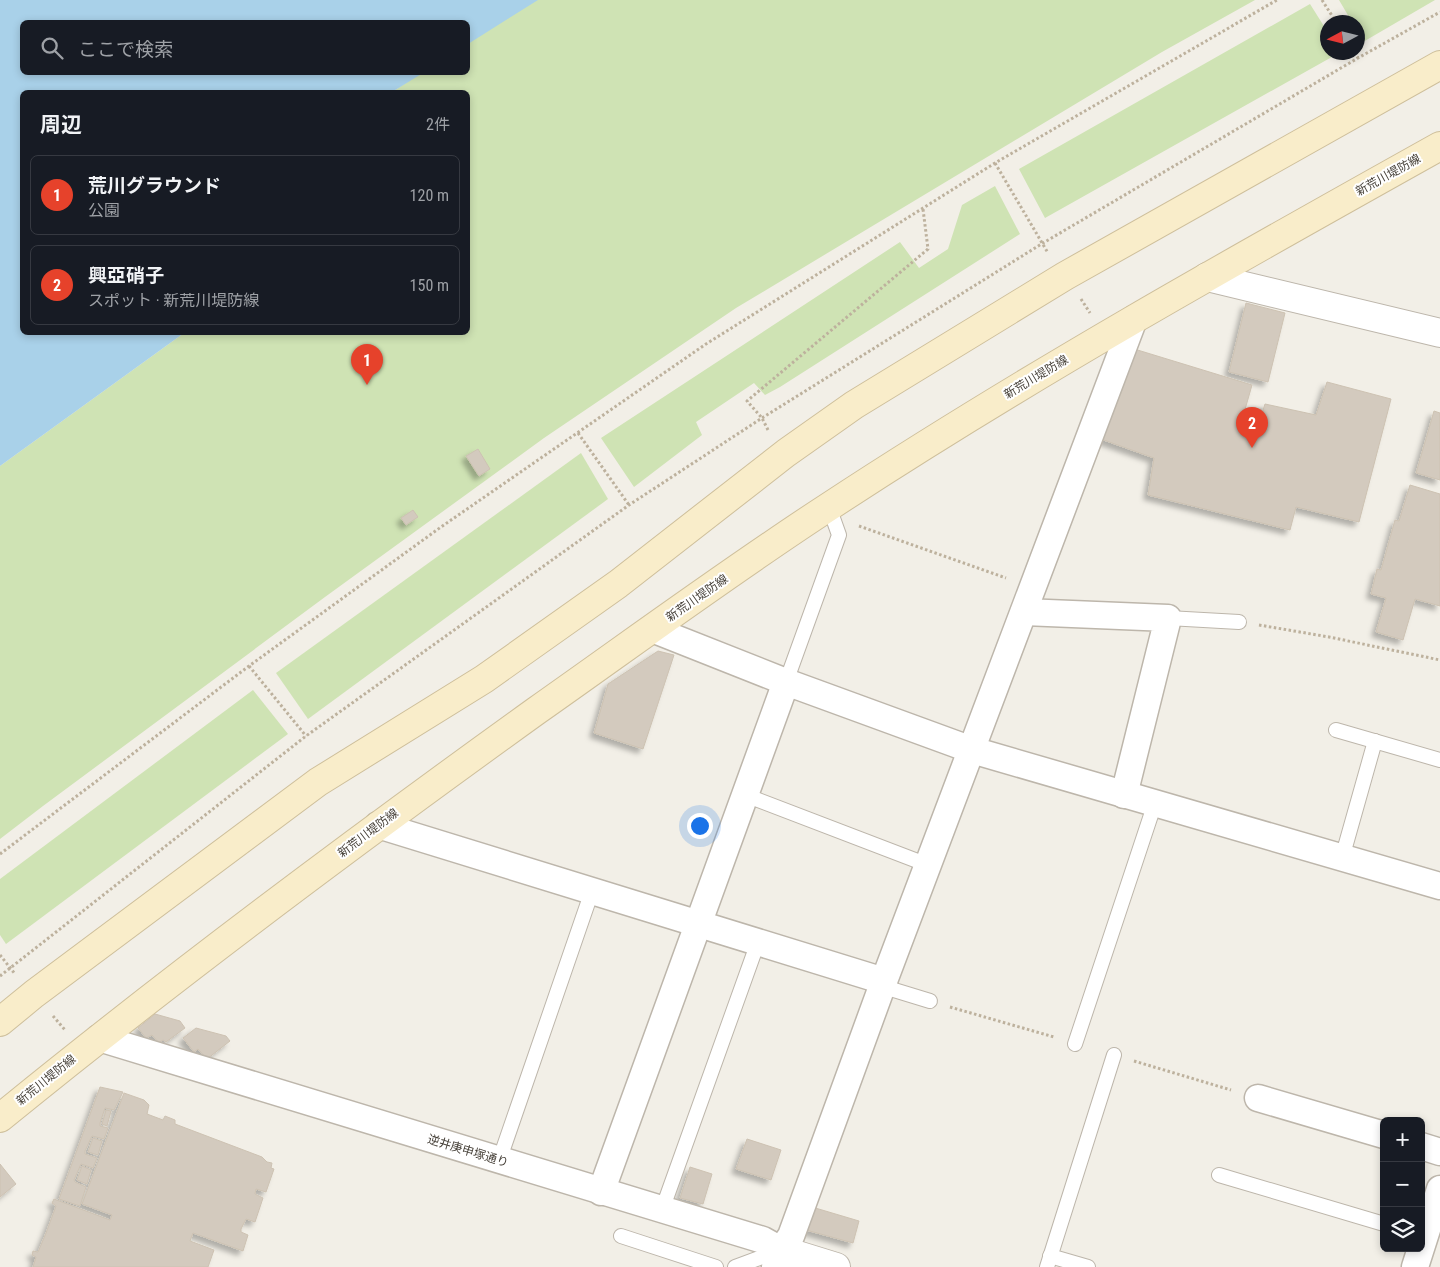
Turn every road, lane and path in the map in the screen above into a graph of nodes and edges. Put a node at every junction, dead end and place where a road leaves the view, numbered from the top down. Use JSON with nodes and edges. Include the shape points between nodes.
{"nodes":[{"id":1,"x":1277,"y":0,"type":"edge"},
{"id":2,"x":1322,"y":0,"type":"edge"},
{"id":3,"x":1440,"y":12,"type":"edge"},
{"id":4,"x":1332,"y":15,"type":"edge"},
{"id":5,"x":1365,"y":54,"type":"edge"},
{"id":6,"x":1355,"y":60,"type":"edge"},
{"id":7,"x":1440,"y":65,"type":"edge"},
{"id":8,"x":1439,"y":147,"type":"edge"},
{"id":9,"x":995,"y":163,"type":"junction"},
{"id":10,"x":923,"y":209,"type":"junction"},
{"id":11,"x":1043,"y":244,"type":"junction"},
{"id":12,"x":1050,"y":256,"type":"dead end"},
{"id":13,"x":1207,"y":277,"type":"junction"},
{"id":14,"x":1080,"y":296,"type":"dead end"},
{"id":15,"x":1093,"y":319,"type":"dead end"},
{"id":16,"x":1134,"y":319,"type":"junction"},
{"id":17,"x":1440,"y":333,"type":"edge"},
{"id":18,"x":762,"y":418,"type":"junction"},
{"id":19,"x":767,"y":429,"type":"dead end"},
{"id":20,"x":578,"y":433,"type":"junction"},
{"id":21,"x":629,"y":506,"type":"junction"},
{"id":22,"x":829,"y":507,"type":"junction"},
{"id":23,"x":850,"y":523,"type":"dead end"},
{"id":24,"x":1028,"y":600,"type":"junction"},
{"id":25,"x":1168,"y":618,"type":"junction"},
{"id":26,"x":1239,"y":622,"type":"joint"},
{"id":27,"x":652,"y":629,"type":"junction"},
{"id":28,"x":1440,"y":660,"type":"edge"},
{"id":29,"x":249,"y":666,"type":"junction"},
{"id":30,"x":786,"y":682,"type":"junction"},
{"id":31,"x":1336,"y":730,"type":"dead end"},
{"id":32,"x":306,"y":736,"type":"junction"},
{"id":33,"x":1375,"y":741,"type":"junction"},
{"id":34,"x":972,"y":750,"type":"junction"},
{"id":35,"x":1440,"y":760,"type":"edge"},
{"id":36,"x":1124,"y":794,"type":"junction"},
{"id":37,"x":745,"y":795,"type":"junction"},
{"id":38,"x":1155,"y":803,"type":"junction"},
{"id":39,"x":378,"y":825,"type":"junction"},
{"id":40,"x":0,"y":854,"type":"edge"},
{"id":41,"x":1342,"y":858,"type":"junction"},
{"id":42,"x":928,"y":865,"type":"junction"},
{"id":43,"x":1440,"y":886,"type":"edge"},
{"id":44,"x":592,"y":891,"type":"junction"},
{"id":45,"x":698,"y":924,"type":"junction"},
{"id":46,"x":758,"y":942,"type":"junction"},
{"id":47,"x":0,"y":976,"type":"edge"},
{"id":48,"x":884,"y":981,"type":"junction"},
{"id":49,"x":930,"y":1001,"type":"dead end"},
{"id":50,"x":0,"y":1022,"type":"edge"},
{"id":51,"x":99,"y":1038,"type":"junction"},
{"id":52,"x":1075,"y":1044,"type":"dead end"},
{"id":53,"x":1114,"y":1056,"type":"dead end"},
{"id":54,"x":1258,"y":1098,"type":"dead end"},
{"id":55,"x":0,"y":1118,"type":"edge"},
{"id":56,"x":1380,"y":1134,"type":"edge"},
{"id":57,"x":1425,"y":1147,"type":"edge"},
{"id":58,"x":1440,"y":1152,"type":"edge"},
{"id":59,"x":499,"y":1161,"type":"junction"},
{"id":60,"x":1219,"y":1174,"type":"dead end"},
{"id":61,"x":1440,"y":1189,"type":"edge"},
{"id":62,"x":601,"y":1192,"type":"junction"},
{"id":63,"x":662,"y":1210,"type":"junction"},
{"id":64,"x":1380,"y":1223,"type":"edge"},
{"id":65,"x":1425,"y":1230,"type":"edge"},
{"id":66,"x":621,"y":1236,"type":"dead end"},
{"id":67,"x":1419,"y":1252,"type":"edge"},
{"id":68,"x":778,"y":1259,"type":"edge"},
{"id":69,"x":1048,"y":1261,"type":"edge"},
{"id":70,"x":716,"y":1267,"type":"edge"},
{"id":71,"x":735,"y":1267,"type":"edge"},
{"id":72,"x":836,"y":1267,"type":"edge"},
{"id":73,"x":1088,"y":1267,"type":"edge"},
{"id":74,"x":1415,"y":1267,"type":"edge"}],
"edges":[{"from":1,"to":9,"type":"path"},
{"from":2,"to":4,"type":"path"},
{"from":3,"to":5,"type":"path"},
{"from":6,"to":11,"type":"path"},
{"from":7,"to":50,"type":"main road","via":[[1065,276],[854,405],[786,453],[618,584],[484,679],[318,782]]},
{"from":8,"to":13,"type":"main road","name":"新荒川堤防線"},
{"from":9,"to":10,"type":"path"},
{"from":9,"to":11,"type":"path"},
{"from":10,"to":18,"type":"path","via":[[928,249],[747,401]]},
{"from":10,"to":20,"type":"path","via":[[706,344]]},
{"from":11,"to":12,"type":"path"},
{"from":11,"to":18,"type":"path"},
{"from":13,"to":16,"type":"main road","name":"新荒川堤防線"},
{"from":13,"to":17,"type":"street"},
{"from":14,"to":15,"type":"path"},
{"from":16,"to":22,"type":"main road","name":"新荒川堤防線","via":[[968,418]]},
{"from":16,"to":24,"type":"street"},
{"from":18,"to":19,"type":"path"},
{"from":18,"to":21,"type":"path"},
{"from":20,"to":21,"type":"path"},
{"from":20,"to":29,"type":"path"},
{"from":21,"to":32,"type":"path"},
{"from":22,"to":27,"type":"main road","name":"新荒川堤防線"},
{"from":22,"to":30,"type":"lane","via":[[839,535]]},
{"from":23,"to":24,"type":"path"},
{"from":24,"to":25,"type":"street"},
{"from":24,"to":34,"type":"street"},
{"from":25,"to":26,"type":"lane"},
{"from":25,"to":36,"type":"street"},
{"from":26,"to":28,"type":"path"},
{"from":27,"to":30,"type":"street"},
{"from":27,"to":39,"type":"main road","name":"新荒川堤防線"},
{"from":29,"to":32,"type":"path"},
{"from":29,"to":40,"type":"path"},
{"from":30,"to":34,"type":"street"},
{"from":30,"to":37,"type":"street"},
{"from":31,"to":33,"type":"lane"},
{"from":32,"to":47,"type":"path"},
{"from":33,"to":35,"type":"lane"},
{"from":33,"to":41,"type":"lane"},
{"from":34,"to":36,"type":"street"},
{"from":34,"to":42,"type":"street"},
{"from":36,"to":38,"type":"street"},
{"from":37,"to":42,"type":"lane"},
{"from":37,"to":45,"type":"street"},
{"from":38,"to":41,"type":"street"},
{"from":38,"to":52,"type":"lane"},
{"from":39,"to":44,"type":"street"},
{"from":39,"to":51,"type":"main road","name":"新荒川堤防線"},
{"from":41,"to":43,"type":"street"},
{"from":42,"to":48,"type":"street"},
{"from":44,"to":45,"type":"street"},
{"from":44,"to":59,"type":"lane"},
{"from":45,"to":46,"type":"street"},
{"from":45,"to":62,"type":"street"},
{"from":46,"to":48,"type":"street"},
{"from":46,"to":63,"type":"lane"},
{"from":48,"to":49,"type":"lane","via":[[894,990]]},
{"from":48,"to":68,"type":"street","via":[[791,1236]]},
{"from":51,"to":55,"type":"main road","name":"新荒川堤防線"},
{"from":51,"to":59,"type":"street","name":"逆井庚申塚通り"},
{"from":53,"to":69,"type":"lane"},
{"from":54,"to":56,"type":"street"},
{"from":57,"to":58,"type":"street"},
{"from":59,"to":62,"type":"street","name":"逆井庚申塚通り"},
{"from":60,"to":64,"type":"lane"},
{"from":61,"to":65,"type":"street"},
{"from":62,"to":63,"type":"street","name":"逆井庚申塚通り"},
{"from":63,"to":68,"type":"street","name":"逆井庚申塚通り","via":[[762,1240]]},
{"from":66,"to":70,"type":"lane"},
{"from":67,"to":74,"type":"street"},
{"from":68,"to":71,"type":"lane"},
{"from":68,"to":72,"type":"street","name":"逆井庚申塚通り"},
{"from":69,"to":73,"type":"lane"}]}
